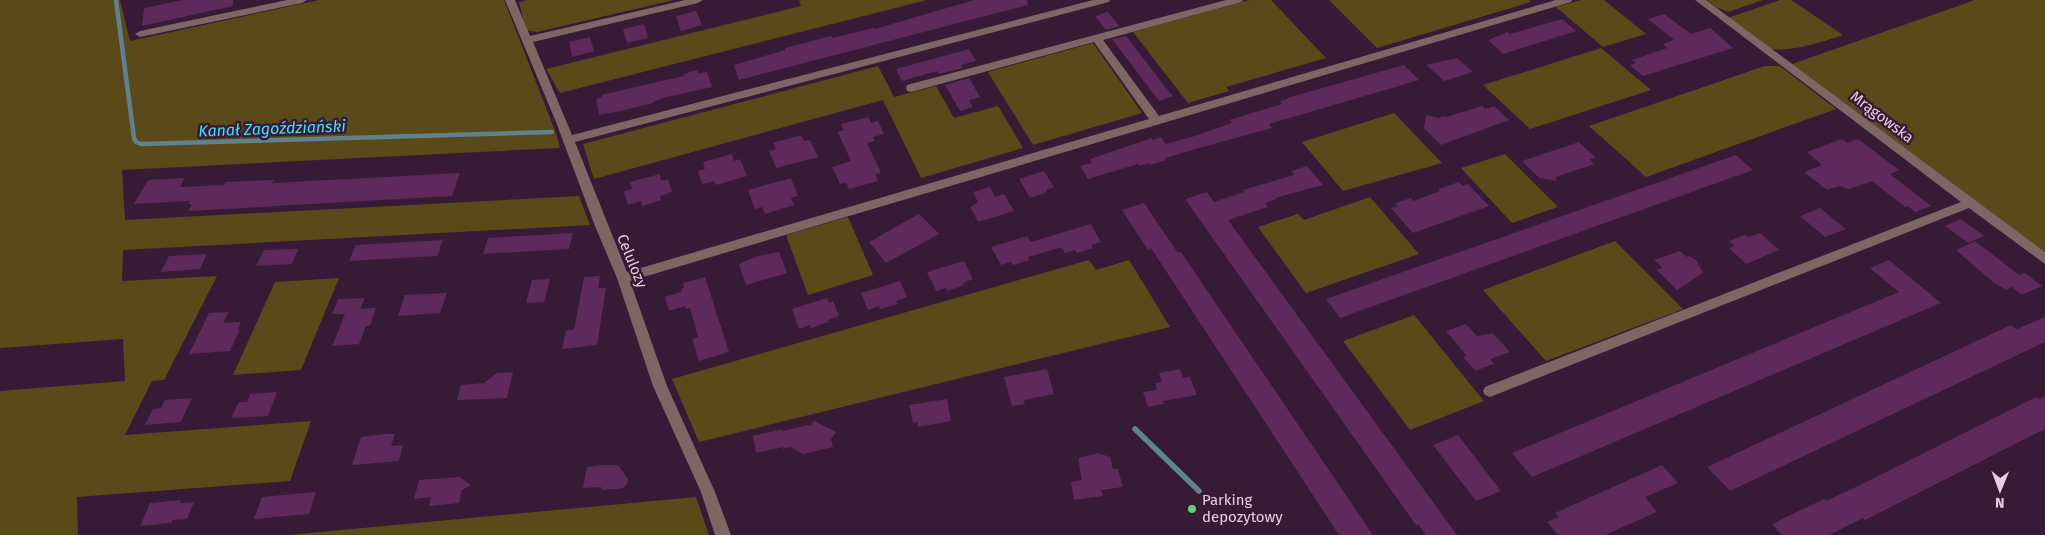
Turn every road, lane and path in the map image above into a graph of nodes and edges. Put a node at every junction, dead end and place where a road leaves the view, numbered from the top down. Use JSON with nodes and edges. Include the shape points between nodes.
{"nodes":[{"id":1,"x":302,"y":0,"type":"edge"},
{"id":2,"x":510,"y":0,"type":"edge"},
{"id":3,"x":698,"y":0,"type":"edge"},
{"id":4,"x":1105,"y":0,"type":"edge"},
{"id":5,"x":1238,"y":0,"type":"edge"},
{"id":6,"x":1567,"y":0,"type":"edge"},
{"id":7,"x":1700,"y":0,"type":"edge"},
{"id":8,"x":140,"y":34,"type":"dead end"},
{"id":9,"x":1096,"y":38,"type":"junction"},
{"id":10,"x":526,"y":40,"type":"junction"},
{"id":11,"x":911,"y":88,"type":"dead end"},
{"id":12,"x":1156,"y":121,"type":"junction"},
{"id":13,"x":567,"y":137,"type":"junction"},
{"id":14,"x":1971,"y":203,"type":"junction"},
{"id":15,"x":2045,"y":259,"type":"edge"},
{"id":16,"x":623,"y":278,"type":"junction"},
{"id":17,"x":1490,"y":391,"type":"dead end"},
{"id":18,"x":723,"y":535,"type":"edge"}],
"edges":[{"from":1,"to":8,"type":"street"},
{"from":2,"to":10,"type":"street","name":"Celulozy"},
{"from":3,"to":10,"type":"street"},
{"from":4,"to":13,"type":"street"},
{"from":5,"to":9,"type":"street"},
{"from":6,"to":12,"type":"street"},
{"from":7,"to":14,"type":"street","name":"Mrągowska"},
{"from":9,"to":11,"type":"street"},
{"from":9,"to":12,"type":"street"},
{"from":10,"to":13,"type":"street","name":"Celulozy"},
{"from":12,"to":16,"type":"street"},
{"from":13,"to":16,"type":"street","name":"Celulozy"},
{"from":14,"to":15,"type":"street","name":"Mrągowska"},
{"from":14,"to":17,"type":"street"},
{"from":16,"to":18,"type":"street","name":"Celulozy","via":[[660,386],[708,492]]}]}
